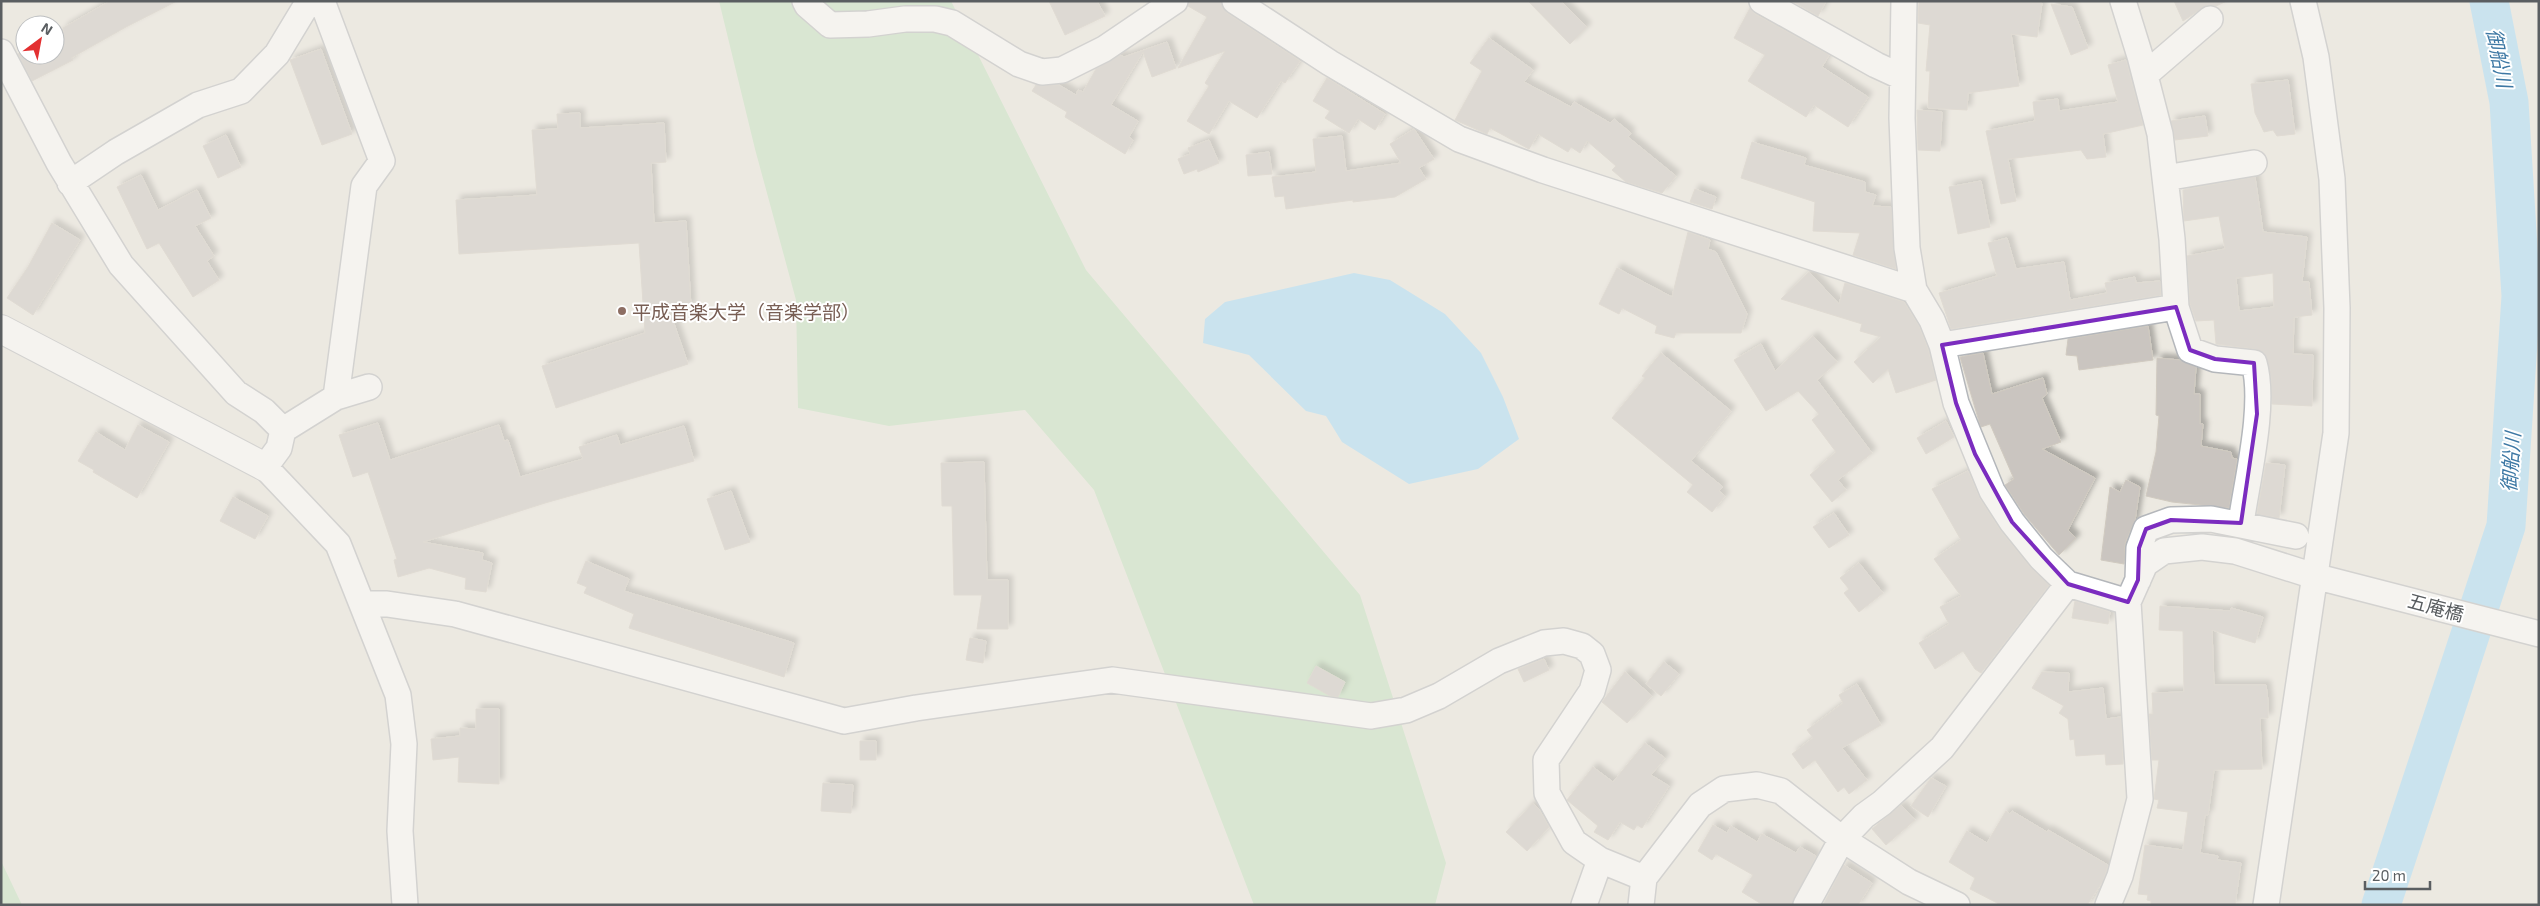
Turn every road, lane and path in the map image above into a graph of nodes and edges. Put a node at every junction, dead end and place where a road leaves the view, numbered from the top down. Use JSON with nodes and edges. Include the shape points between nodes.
{"nodes":[{"id":1,"x":309,"y":1,"type":"edge"},
{"id":2,"x":322,"y":1,"type":"edge"},
{"id":3,"x":805,"y":1,"type":"edge"},
{"id":4,"x":1175,"y":1,"type":"edge"},
{"id":5,"x":1235,"y":1,"type":"edge"},
{"id":6,"x":1762,"y":1,"type":"edge"},
{"id":7,"x":1904,"y":1,"type":"edge"},
{"id":8,"x":2123,"y":1,"type":"edge"},
{"id":9,"x":2303,"y":1,"type":"edge"},
{"id":10,"x":2210,"y":18,"type":"dead end"},
{"id":11,"x":1,"y":52,"type":"edge"},
{"id":12,"x":2145,"y":75,"type":"junction"},
{"id":13,"x":1902,"y":76,"type":"junction"},
{"id":14,"x":2254,"y":163,"type":"dead end"},
{"id":15,"x":2164,"y":178,"type":"junction"},
{"id":16,"x":70,"y":183,"type":"junction"},
{"id":17,"x":1914,"y":290,"type":"junction"},
{"id":18,"x":2176,"y":307,"type":"junction"},
{"id":19,"x":1,"y":328,"type":"edge"},
{"id":20,"x":1942,"y":344,"type":"junction"},
{"id":21,"x":369,"y":387,"type":"dead end"},
{"id":22,"x":336,"y":397,"type":"junction"},
{"id":23,"x":283,"y":430,"type":"junction"},
{"id":24,"x":266,"y":467,"type":"junction"},
{"id":25,"x":2241,"y":523,"type":"junction"},
{"id":26,"x":2296,"y":536,"type":"dead end"},
{"id":27,"x":2323,"y":578,"type":"junction"},
{"id":28,"x":2138,"y":580,"type":"junction"},
{"id":29,"x":2068,"y":584,"type":"junction"},
{"id":30,"x":2128,"y":602,"type":"junction"},
{"id":31,"x":362,"y":604,"type":"junction"},
{"id":32,"x":2539,"y":634,"type":"edge"},
{"id":33,"x":1842,"y":839,"type":"junction"},
{"id":34,"x":1600,"y":860,"type":"junction"},
{"id":35,"x":1644,"y":878,"type":"junction"},
{"id":36,"x":405,"y":905,"type":"edge"},
{"id":37,"x":1584,"y":905,"type":"edge"},
{"id":38,"x":1641,"y":905,"type":"edge"},
{"id":39,"x":1806,"y":905,"type":"edge"},
{"id":40,"x":1957,"y":905,"type":"edge"},
{"id":41,"x":2108,"y":905,"type":"edge"},
{"id":42,"x":2266,"y":905,"type":"edge"}],
"edges":[{"from":1,"to":16,"type":"street","via":[[277,54],[241,90],[198,105],[116,152]]},
{"from":2,"to":22,"type":"street","via":[[382,161],[364,186]]},
{"from":3,"to":4,"type":"street","via":[[830,24],[868,24],[904,19],[935,19],[952,23],[1019,64],[1042,72],[1062,70],[1104,49]]},
{"from":5,"to":17,"type":"street","via":[[1330,63],[1459,139],[1543,170]]},
{"from":6,"to":13,"type":"street","via":[[1876,65]]},
{"from":7,"to":13,"type":"street"},
{"from":8,"to":12,"type":"street"},
{"from":9,"to":27,"type":"street","via":[[2316,57],[2332,179],[2337,308],[2336,434]]},
{"from":10,"to":12,"type":"street"},
{"from":11,"to":16,"type":"street"},
{"from":12,"to":15,"type":"street","via":[[2160,134]]},
{"from":13,"to":17,"type":"street","via":[[1906,248]]},
{"from":14,"to":15,"type":"street"},
{"from":15,"to":18,"type":"street"},
{"from":16,"to":23,"type":"street","via":[[127,272],[236,393],[264,411]]},
{"from":17,"to":20,"type":"street"},
{"from":18,"to":20,"type":"street"},
{"from":18,"to":25,"type":"street","via":[[2190,350],[2215,359],[2254,363],[2257,414]]},
{"from":19,"to":24,"type":"street"},
{"from":20,"to":29,"type":"street","via":[[1956,403],[1992,491],[2041,558]]},
{"from":21,"to":22,"type":"street"},
{"from":22,"to":23,"type":"street"},
{"from":23,"to":24,"type":"street","via":[[279,448]]},
{"from":24,"to":31,"type":"street","via":[[338,544]]},
{"from":25,"to":26,"type":"street"},
{"from":25,"to":28,"type":"street","via":[[2211,519],[2171,520],[2146,529],[2139,548]]},
{"from":27,"to":28,"type":"street","name":"五庵橋","via":[[2235,551],[2202,547],[2164,551],[2145,564]]},
{"from":27,"to":32,"type":"street","name":"五庵橋"},
{"from":27,"to":42,"type":"street"},
{"from":28,"to":30,"type":"street"},
{"from":29,"to":30,"type":"street"},
{"from":29,"to":33,"type":"street","via":[[1942,748]]},
{"from":30,"to":41,"type":"street","via":[[2140,799],[2120,876]]},
{"from":31,"to":34,"type":"street","via":[[387,604],[455,614],[844,721],[1112,680],[1371,716],[1406,710],[1439,696],[1499,661],[1544,643],[1574,642],[1592,654],[1598,670],[1592,691],[1546,760],[1547,792],[1574,842]]},
{"from":31,"to":36,"type":"street","via":[[398,695],[404,744],[400,831]]},
{"from":33,"to":35,"type":"street","via":[[1781,792],[1757,785],[1724,789],[1700,805]]},
{"from":33,"to":39,"type":"street"},
{"from":33,"to":40,"type":"street","via":[[1909,882]]},
{"from":34,"to":35,"type":"street"},
{"from":34,"to":37,"type":"street"},
{"from":35,"to":38,"type":"street"}]}
